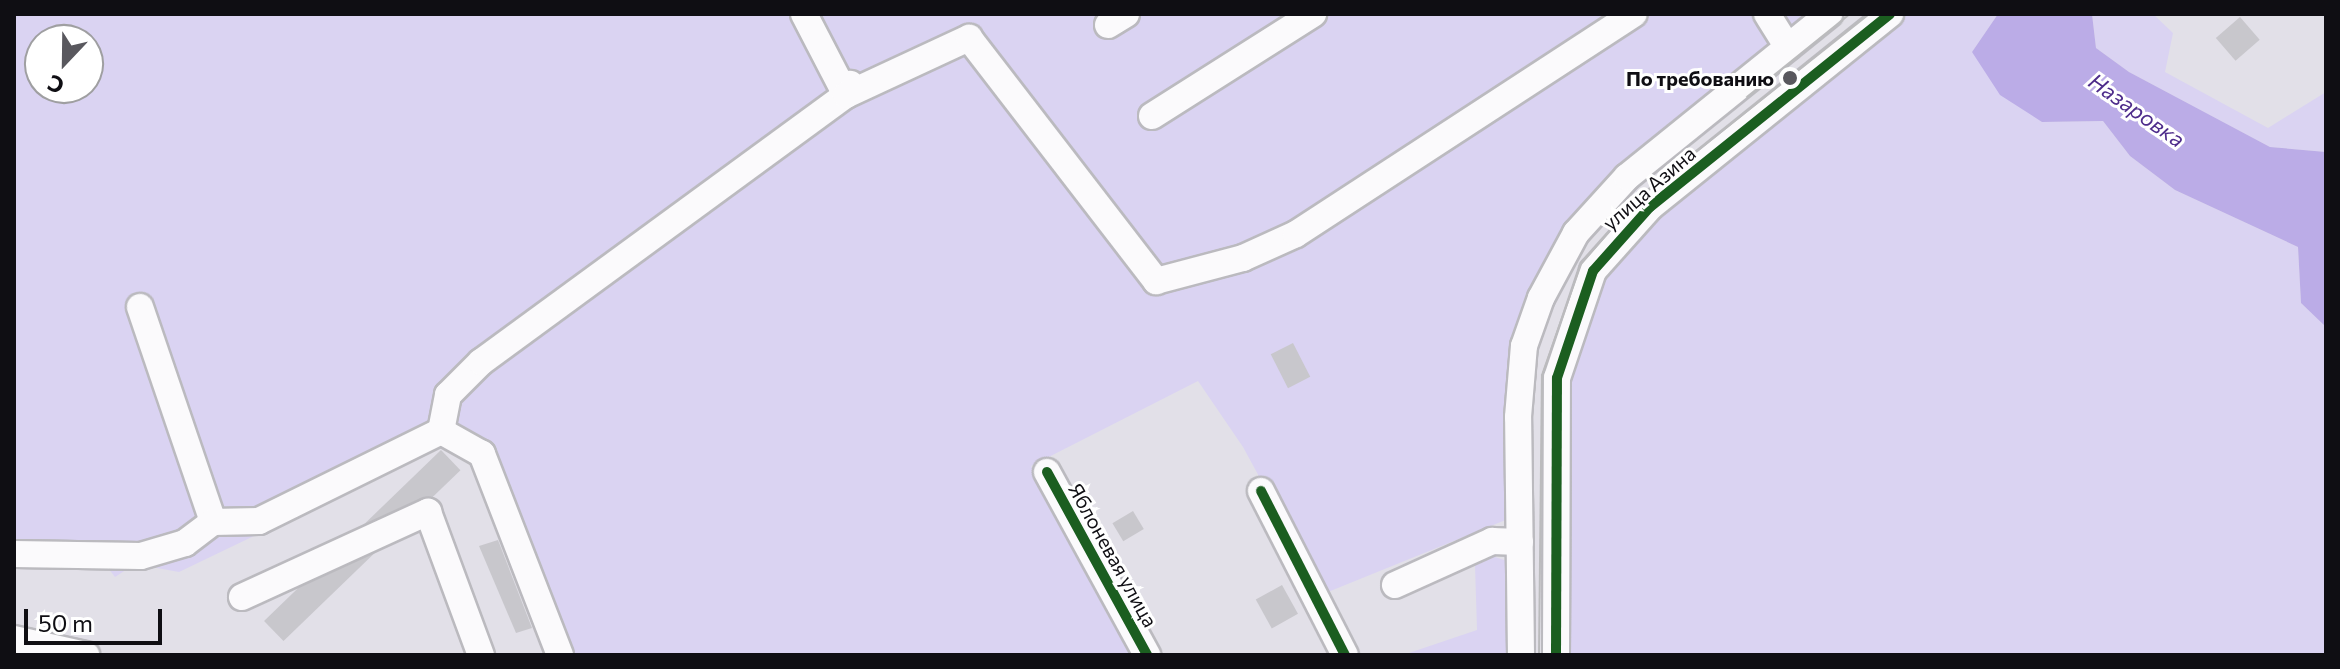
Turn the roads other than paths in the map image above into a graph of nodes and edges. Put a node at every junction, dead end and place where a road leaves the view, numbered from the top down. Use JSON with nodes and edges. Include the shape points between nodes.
{"nodes":[{"id":1,"x":804,"y":14,"type":"edge"},
{"id":2,"x":1313,"y":14,"type":"edge"},
{"id":3,"x":1634,"y":14,"type":"edge"},
{"id":4,"x":1767,"y":14,"type":"edge"},
{"id":5,"x":1829,"y":14,"type":"edge"},
{"id":6,"x":1890,"y":14,"type":"edge"},
{"id":7,"x":1788,"y":47,"type":"junction"},
{"id":8,"x":848,"y":90,"type":"junction"},
{"id":9,"x":1152,"y":116,"type":"dead end"},
{"id":10,"x":140,"y":307,"type":"dead end"},
{"id":11,"x":441,"y":431,"type":"junction"},
{"id":12,"x":1047,"y":472,"type":"dead end"},
{"id":13,"x":1261,"y":491,"type":"dead end"},
{"id":14,"x":213,"y":522,"type":"junction"},
{"id":15,"x":1520,"y":542,"type":"junction"},
{"id":16,"x":14,"y":554,"type":"edge"},
{"id":17,"x":1395,"y":585,"type":"dead end"},
{"id":18,"x":242,"y":597,"type":"dead end"},
{"id":19,"x":14,"y":639,"type":"edge"},
{"id":20,"x":86,"y":655,"type":"edge"},
{"id":21,"x":481,"y":655,"type":"edge"},
{"id":22,"x":560,"y":655,"type":"edge"},
{"id":23,"x":1147,"y":655,"type":"edge"},
{"id":24,"x":1345,"y":655,"type":"edge"},
{"id":25,"x":1521,"y":655,"type":"edge"},
{"id":26,"x":1556,"y":655,"type":"edge"}],
"edges":[{"from":1,"to":8,"type":"street"},
{"from":2,"to":9,"type":"street"},
{"from":3,"to":8,"type":"street","via":[[1296,234],[1243,258],[1156,281],[1002,72],[969,38]]},
{"from":4,"to":7,"type":"street"},
{"from":5,"to":7,"type":"street","name":"улица Азина"},
{"from":6,"to":26,"type":"street","name":"улица Азина","via":[[1650,207],[1593,271],[1560,356],[1556,392]]},
{"from":7,"to":15,"type":"street","name":"улица Азина","via":[[1627,177],[1562,253],[1524,346]]},
{"from":8,"to":11,"type":"street","via":[[481,362],[448,395]]},
{"from":10,"to":14,"type":"street"},
{"from":11,"to":14,"type":"street","via":[[259,521]]},
{"from":11,"to":22,"type":"street","via":[[482,454]]},
{"from":12,"to":23,"type":"street","name":"Яблоневая улица"},
{"from":13,"to":24,"type":"street"},
{"from":14,"to":16,"type":"street","via":[[185,543],[141,556]]},
{"from":15,"to":17,"type":"street","via":[[1492,541]]},
{"from":15,"to":25,"type":"street","name":"улица Азина"},
{"from":18,"to":21,"type":"street","via":[[428,512]]},
{"from":19,"to":20,"type":"street"}]}
